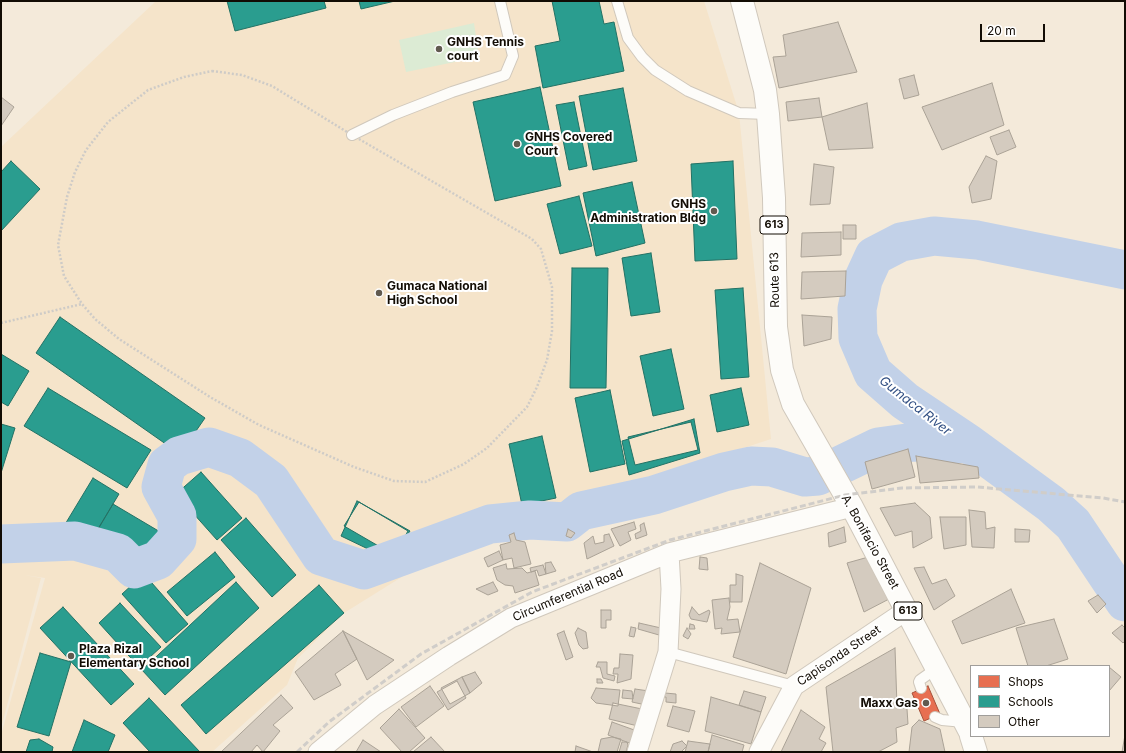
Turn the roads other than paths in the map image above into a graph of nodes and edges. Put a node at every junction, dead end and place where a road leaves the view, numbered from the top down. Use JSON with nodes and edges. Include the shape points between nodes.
{"nodes":[{"id":1,"x":500,"y":1,"type":"edge"},
{"id":2,"x":617,"y":1,"type":"edge"},
{"id":3,"x":742,"y":1,"type":"edge"},
{"id":4,"x":768,"y":114,"type":"junction"},
{"id":5,"x":352,"y":136,"type":"road end"},
{"id":6,"x":833,"y":478,"type":"joint"},
{"id":7,"x":852,"y":507,"type":"junction"},
{"id":8,"x":669,"y":553,"type":"junction"},
{"id":9,"x":907,"y":610,"type":"junction"},
{"id":10,"x":668,"y":652,"type":"junction"},
{"id":11,"x":937,"y":668,"type":"junction"},
{"id":12,"x":794,"y":686,"type":"junction"},
{"id":13,"x":921,"y":688,"type":"dead end"},
{"id":14,"x":935,"y":717,"type":"dead end"},
{"id":15,"x":970,"y":731,"type":"edge"},
{"id":16,"x":972,"y":737,"type":"edge"},
{"id":17,"x":318,"y":752,"type":"edge"},
{"id":18,"x":637,"y":752,"type":"edge"},
{"id":19,"x":759,"y":752,"type":"edge"},
{"id":20,"x":976,"y":752,"type":"edge"}],
"edges":[{"from":1,"to":5,"type":"lane","via":[[513,56],[505,75],[393,115]]},
{"from":2,"to":4,"type":"lane","via":[[628,38],[655,70],[688,91],[740,113]]},
{"from":3,"to":4,"type":"main road","name":"Route 613","number":"613","via":[[765,90]]},
{"from":4,"to":6,"type":"main road","name":"Route 613","number":"613","via":[[774,198],[776,327],[782,370],[793,404]]},
{"from":6,"to":7,"type":"main road","name":"A. Bonifacio Street","number":"613"},
{"from":7,"to":8,"type":"street","name":"Circumferential Road"},
{"from":7,"to":9,"type":"main road","name":"A. Bonifacio Street","number":"613"},
{"from":8,"to":10,"type":"street","via":[[671,589]]},
{"from":8,"to":17,"type":"street","name":"Circumferential Road","via":[[511,618],[375,705]]},
{"from":9,"to":11,"type":"main road","name":"A. Bonifacio Street","number":"613"},
{"from":9,"to":12,"type":"street","name":"Capisonda Street"},
{"from":10,"to":12,"type":"lane"},
{"from":10,"to":18,"type":"street"},
{"from":11,"to":13,"type":"lane","via":[[920,680]]},
{"from":11,"to":15,"type":"main road","name":"A. Bonifacio Street","number":"613"},
{"from":12,"to":19,"type":"street","name":"Capisonda Street"},
{"from":14,"to":15,"type":"lane"},
{"from":16,"to":20,"type":"main road","name":"A. Bonifacio Street","number":"613"}]}
